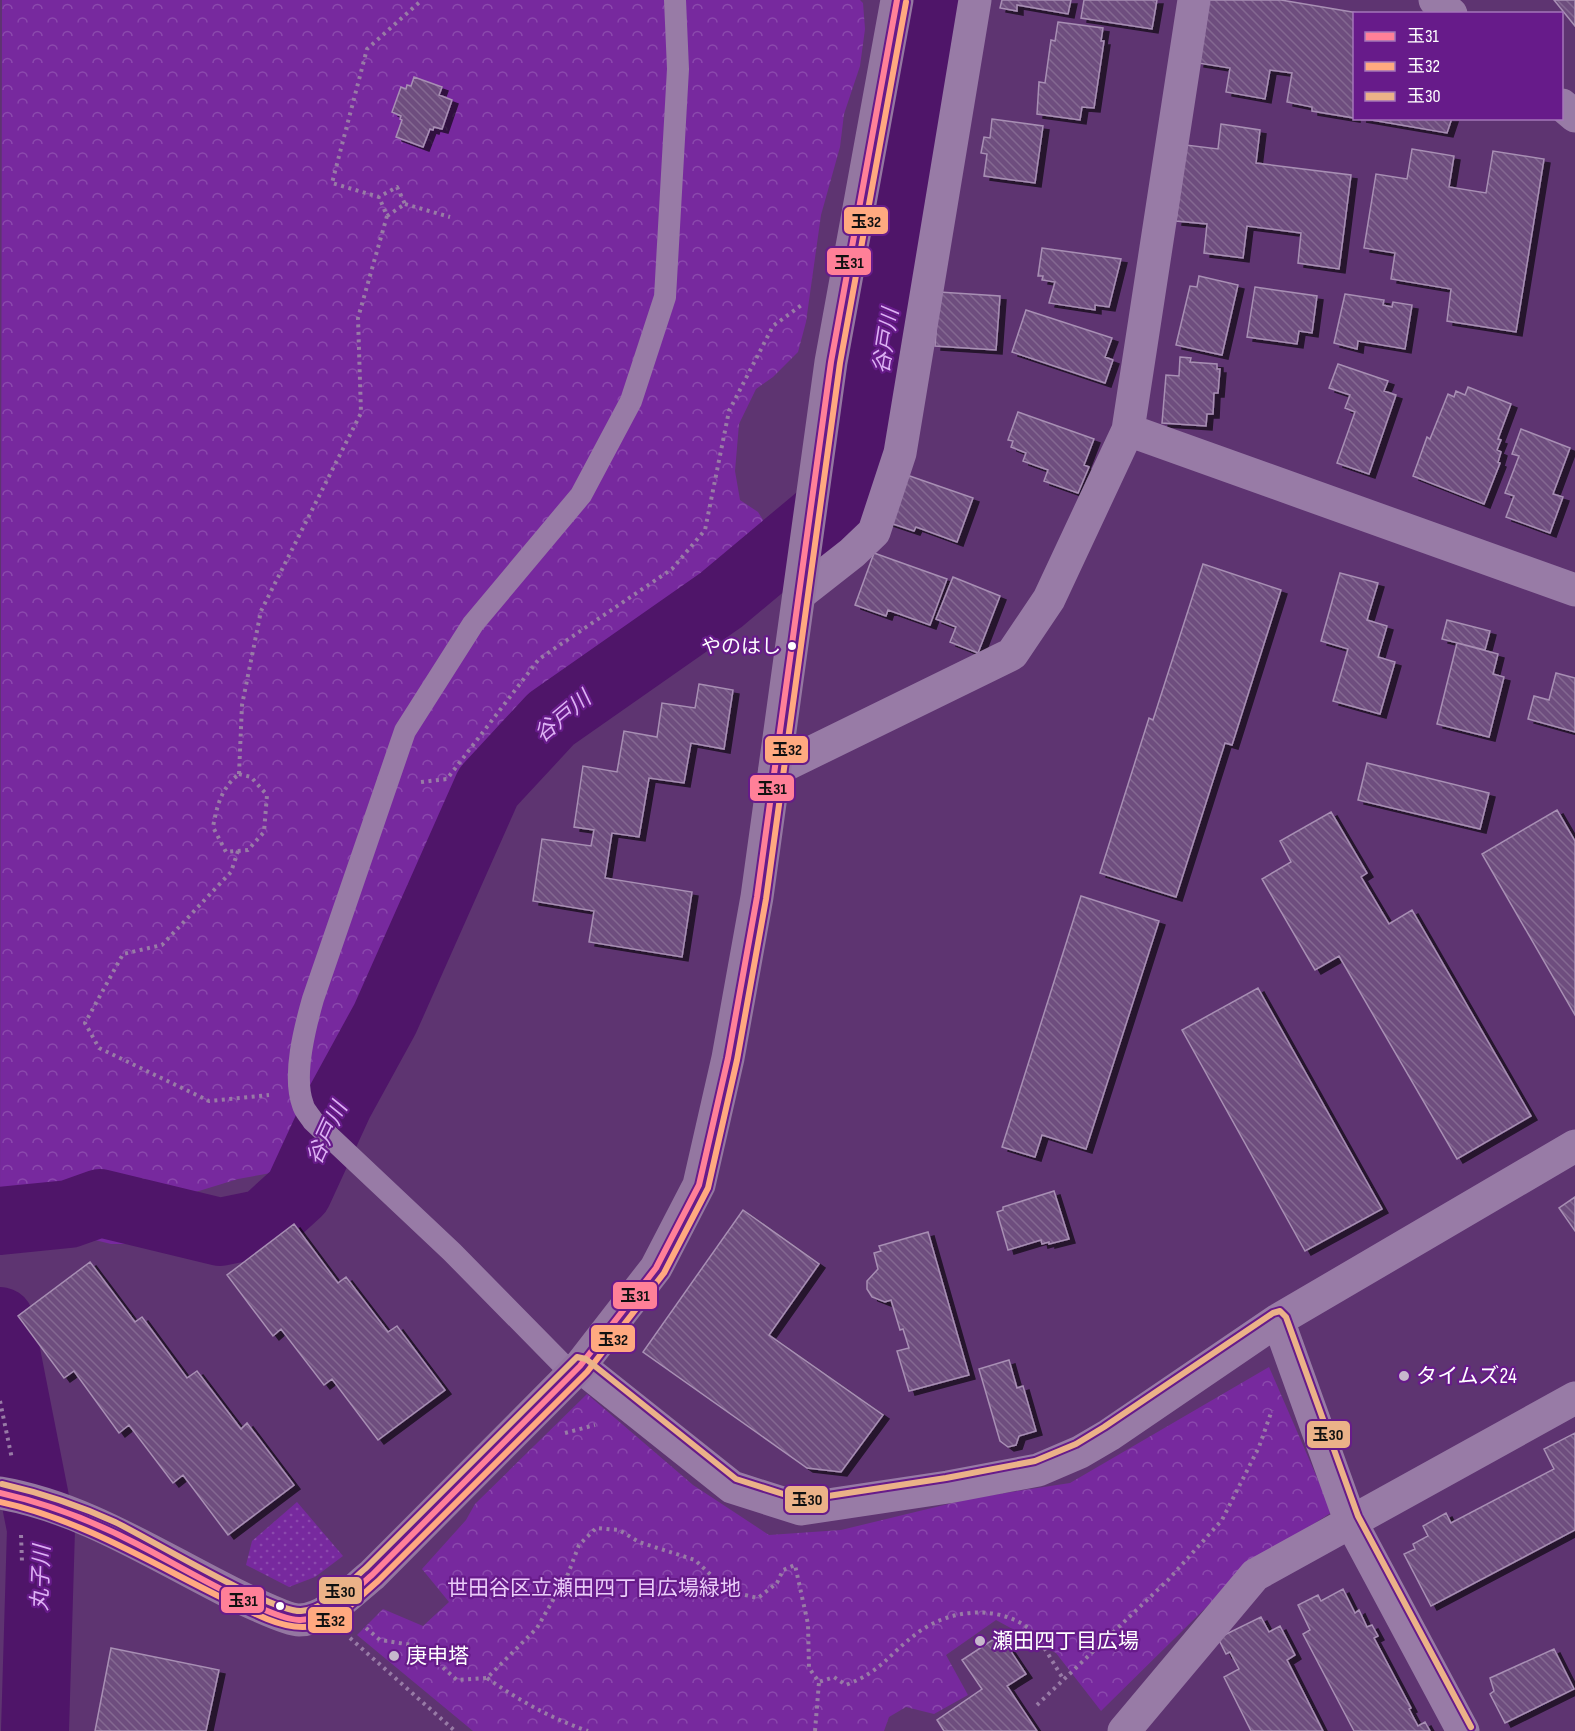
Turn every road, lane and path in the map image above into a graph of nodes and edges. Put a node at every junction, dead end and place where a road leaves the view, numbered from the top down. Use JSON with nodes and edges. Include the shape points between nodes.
{"nodes":[{"id":1,"x":422,"y":0,"type":"edge"},
{"id":2,"x":675,"y":0,"type":"edge"},
{"id":3,"x":897,"y":0,"type":"edge"},
{"id":4,"x":975,"y":0,"type":"edge"},
{"id":5,"x":1194,"y":0,"type":"edge"},
{"id":6,"x":1435,"y":0,"type":"edge"},
{"id":7,"x":1449,"y":12,"type":"edge"},
{"id":8,"x":1563,"y":106,"type":"edge"},
{"id":9,"x":1575,"y":117,"type":"edge"},
{"id":10,"x":379,"y":197,"type":"junction"},
{"id":11,"x":405,"y":204,"type":"junction"},
{"id":12,"x":387,"y":216,"type":"junction"},
{"id":13,"x":450,"y":216,"type":"dead end"},
{"id":14,"x":807,"y":301,"type":"dead end"},
{"id":15,"x":1128,"y":430,"type":"junction"},
{"id":16,"x":1575,"y":590,"type":"edge"},
{"id":17,"x":801,"y":593,"type":"junction"},
{"id":18,"x":775,"y":770,"type":"junction"},
{"id":19,"x":239,"y":774,"type":"junction"},
{"id":20,"x":387,"y":787,"type":"junction"},
{"id":21,"x":238,"y":851,"type":"junction"},
{"id":22,"x":301,"y":1092,"type":"junction"},
{"id":23,"x":1575,"y":1146,"type":"edge"},
{"id":24,"x":1278,"y":1320,"type":"junction"},
{"id":25,"x":576,"y":1370,"type":"junction"},
{"id":26,"x":1297,"y":1372,"type":"junction"},
{"id":27,"x":1575,"y":1398,"type":"edge"},
{"id":28,"x":599,"y":1424,"type":"dead end"},
{"id":29,"x":554,"y":1438,"type":"dead end"},
{"id":30,"x":23,"y":1499,"type":"edge"},
{"id":31,"x":1350,"y":1520,"type":"junction"},
{"id":32,"x":358,"y":1622,"type":"dead end"},
{"id":33,"x":352,"y":1628,"type":"dead end"},
{"id":34,"x":487,"y":1678,"type":"junction"},
{"id":35,"x":1064,"y":1680,"type":"junction"},
{"id":36,"x":819,"y":1682,"type":"junction"},
{"id":37,"x":1037,"y":1706,"type":"dead end"},
{"id":38,"x":455,"y":1731,"type":"edge"},
{"id":39,"x":588,"y":1731,"type":"edge"},
{"id":40,"x":815,"y":1731,"type":"edge"},
{"id":41,"x":1124,"y":1731,"type":"edge"},
{"id":42,"x":1463,"y":1731,"type":"edge"}],
"edges":[{"from":1,"to":10,"type":"path","via":[[367,49],[332,183]]},
{"from":2,"to":20,"type":"lane","via":[[678,69],[665,297],[632,401],[581,495],[473,624],[405,731]]},
{"from":3,"to":17,"type":"street","via":[[831,362]]},
{"from":4,"to":17,"type":"street","via":[[900,453],[874,532]]},
{"from":5,"to":15,"type":"street"},
{"from":6,"to":7,"type":"street"},
{"from":8,"to":9,"type":"street"},
{"from":10,"to":11,"type":"path","via":[[397,187]]},
{"from":10,"to":12,"type":"path"},
{"from":11,"to":12,"type":"path"},
{"from":11,"to":13,"type":"path"},
{"from":12,"to":19,"type":"path","via":[[358,318],[361,413],[261,611],[242,705]]},
{"from":14,"to":20,"type":"path","via":[[773,327],[729,411],[705,530],[672,569],[539,659],[447,779]]},
{"from":15,"to":16,"type":"street"},
{"from":15,"to":18,"type":"street","via":[[1048,599],[1012,654]]},
{"from":17,"to":18,"type":"street"},
{"from":18,"to":25,"type":"street","via":[[730,1047],[699,1185],[656,1268]]},
{"from":19,"to":21,"type":"path","via":[[228,783],[218,801],[213,827],[226,852]]},
{"from":19,"to":21,"type":"path","via":[[251,777],[267,795],[264,832],[249,850]]},
{"from":20,"to":22,"type":"lane","via":[[313,999],[303,1035]]},
{"from":21,"to":22,"type":"path","via":[[231,872],[162,945],[123,954],[85,1023],[99,1048],[209,1101]]},
{"from":22,"to":25,"type":"lane","via":[[303,1105],[313,1121]]},
{"from":23,"to":24,"type":"street"},
{"from":24,"to":25,"type":"street","via":[[1109,1435],[1038,1470],[801,1509],[732,1487]]},
{"from":24,"to":26,"type":"street"},
{"from":25,"to":30,"type":"street","via":[[372,1575],[338,1604],[298,1620],[244,1599],[114,1531]]},
{"from":26,"to":31,"type":"street"},
{"from":26,"to":35,"type":"path","via":[[1276,1398],[1259,1447],[1222,1520],[1169,1579]]},
{"from":27,"to":31,"type":"street"},
{"from":28,"to":29,"type":"path"},
{"from":31,"to":41,"type":"street","via":[[1255,1575]]},
{"from":31,"to":42,"type":"street"},
{"from":32,"to":34,"type":"path","via":[[380,1640],[419,1646],[457,1680]]},
{"from":33,"to":38,"type":"path","via":[[346,1635]]},
{"from":34,"to":36,"type":"path","via":[[537,1628],[568,1574],[579,1545],[597,1528],[619,1530],[639,1542],[695,1560],[728,1592],[758,1598],[777,1583],[783,1570],[795,1565],[808,1624],[809,1668]]},
{"from":34,"to":39,"type":"path","via":[[530,1707]]},
{"from":35,"to":36,"type":"path","via":[[1029,1628],[998,1614],[968,1611],[916,1633],[870,1676],[846,1685],[834,1677]]},
{"from":35,"to":37,"type":"path"},
{"from":36,"to":40,"type":"path"}]}
